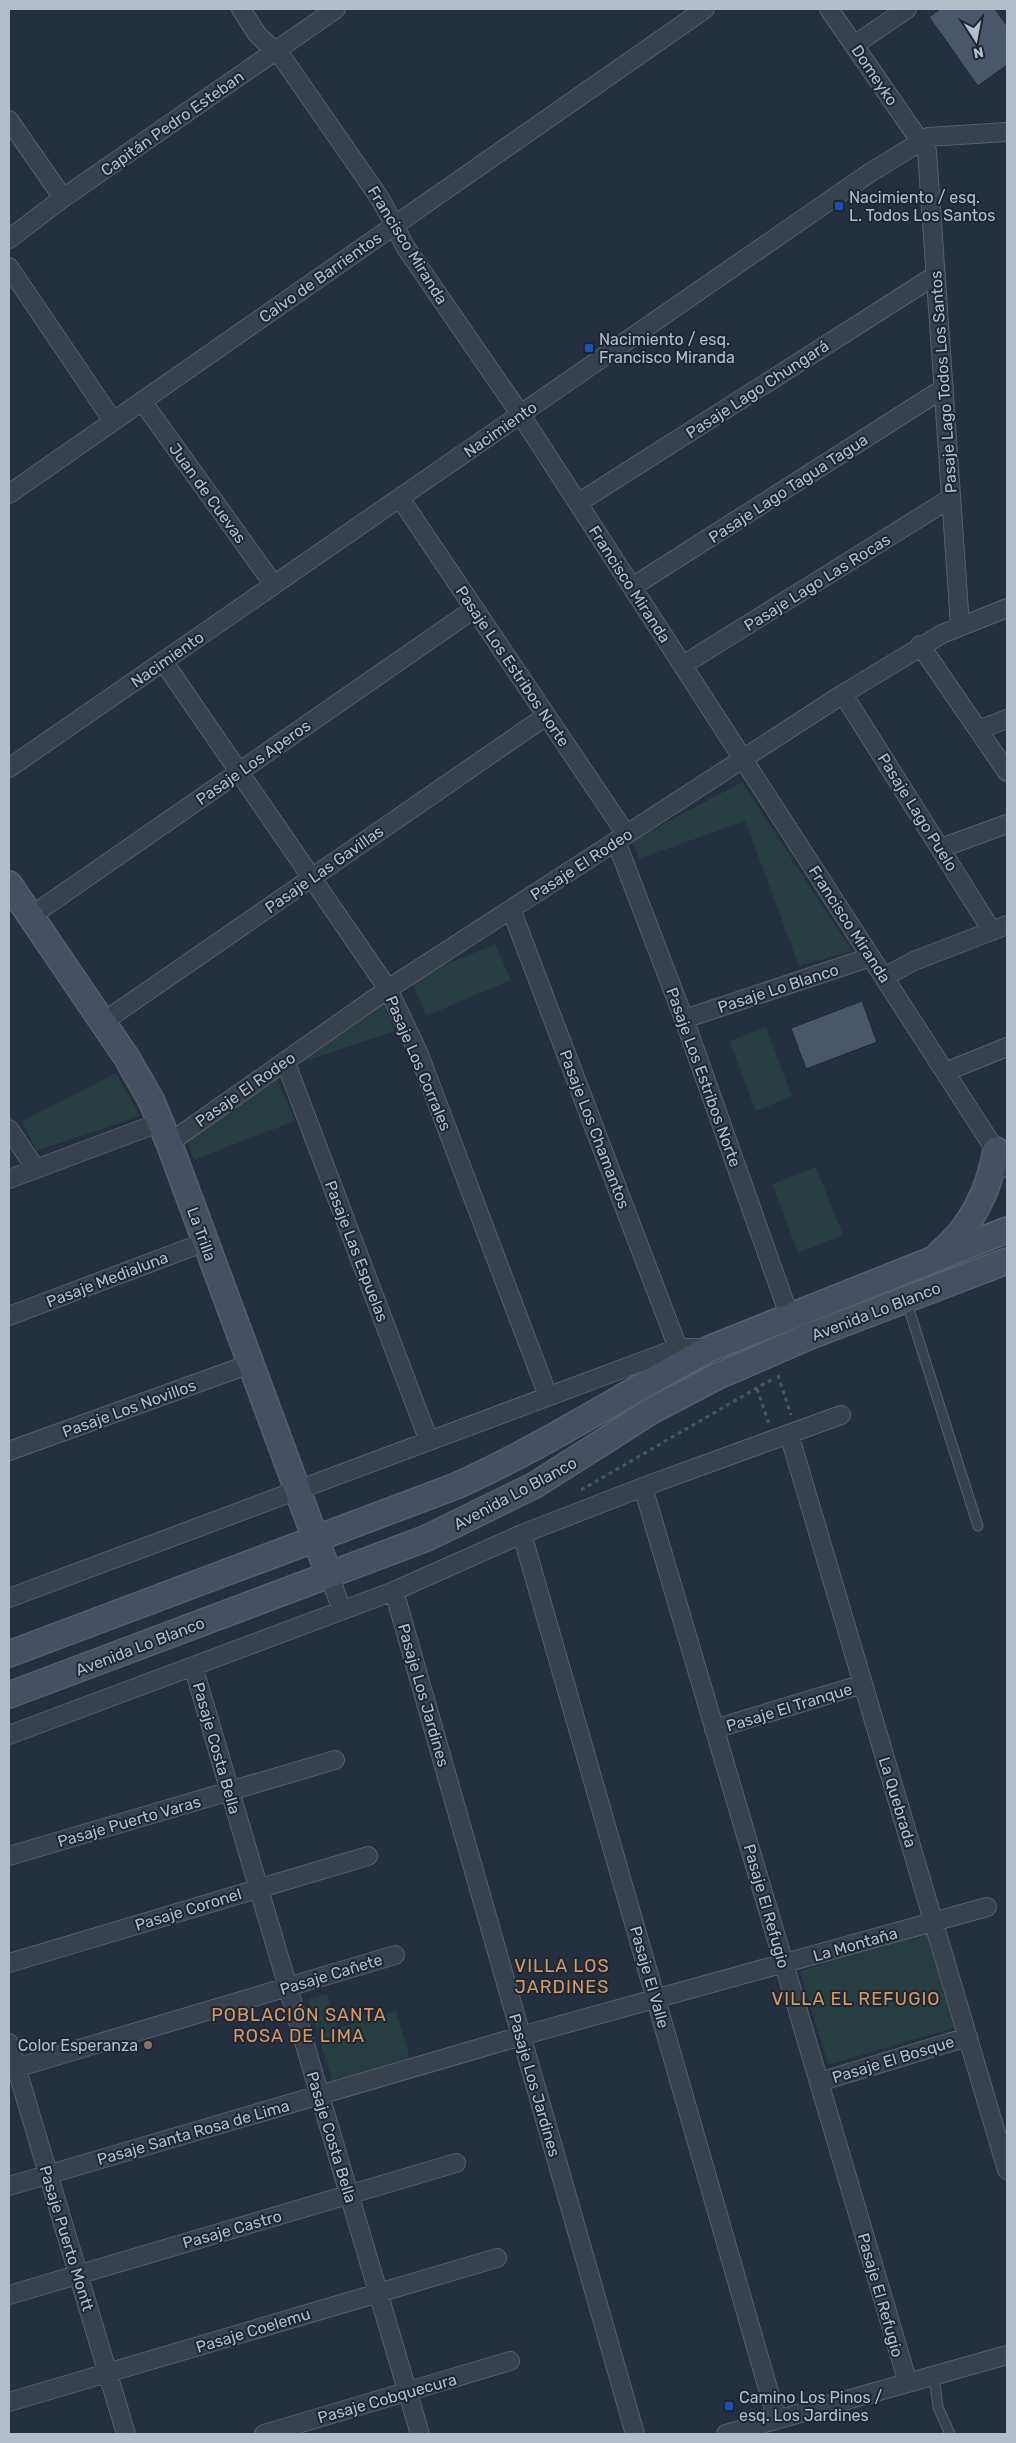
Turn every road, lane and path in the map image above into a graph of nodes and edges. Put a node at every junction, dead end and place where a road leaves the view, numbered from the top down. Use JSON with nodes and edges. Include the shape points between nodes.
{"nodes":[{"id":1,"x":241,"y":9,"type":"edge"},
{"id":2,"x":336,"y":9,"type":"edge"},
{"id":3,"x":705,"y":9,"type":"edge"},
{"id":4,"x":829,"y":9,"type":"edge"},
{"id":5,"x":907,"y":9,"type":"edge"},
{"id":6,"x":854,"y":45,"type":"junction"},
{"id":7,"x":275,"y":51,"type":"junction"},
{"id":8,"x":9,"y":120,"type":"edge"},
{"id":9,"x":1007,"y":132,"type":"edge"},
{"id":10,"x":920,"y":141,"type":"junction"},
{"id":11,"x":63,"y":198,"type":"junction"},
{"id":12,"x":394,"y":225,"type":"junction"},
{"id":13,"x":9,"y":239,"type":"edge"},
{"id":14,"x":9,"y":267,"type":"edge"},
{"id":15,"x":936,"y":275,"type":"junction"},
{"id":16,"x":944,"y":388,"type":"junction"},
{"id":17,"x":142,"y":401,"type":"junction"},
{"id":18,"x":521,"y":414,"type":"junction"},
{"id":19,"x":112,"y":421,"type":"junction"},
{"id":20,"x":9,"y":494,"type":"edge"},
{"id":21,"x":400,"y":498,"type":"junction"},
{"id":22,"x":951,"y":498,"type":"junction"},
{"id":23,"x":578,"y":504,"type":"junction"},
{"id":24,"x":274,"y":585,"type":"junction"},
{"id":25,"x":632,"y":587,"type":"junction"},
{"id":26,"x":474,"y":608,"type":"junction"},
{"id":27,"x":1007,"y":608,"type":"edge"},
{"id":28,"x":960,"y":625,"type":"junction"},
{"id":29,"x":920,"y":645,"type":"junction"},
{"id":30,"x":163,"y":661,"type":"junction"},
{"id":31,"x":682,"y":665,"type":"junction"},
{"id":32,"x":843,"y":694,"type":"junction"},
{"id":33,"x":546,"y":716,"type":"junction"},
{"id":34,"x":1007,"y":719,"type":"edge"},
{"id":35,"x":978,"y":730,"type":"junction"},
{"id":36,"x":744,"y":760,"type":"junction"},
{"id":37,"x":9,"y":768,"type":"edge"},
{"id":38,"x":239,"y":772,"type":"junction"},
{"id":39,"x":1007,"y":772,"type":"edge"},
{"id":40,"x":1007,"y":824,"type":"edge"},
{"id":41,"x":621,"y":838,"type":"junction"},
{"id":42,"x":941,"y":848,"type":"junction"},
{"id":43,"x":312,"y":878,"type":"junction"},
{"id":44,"x":9,"y":884,"type":"edge"},
{"id":45,"x":512,"y":910,"type":"junction"},
{"id":46,"x":31,"y":916,"type":"junction"},
{"id":47,"x":1000,"y":928,"type":"edge"},
{"id":48,"x":871,"y":957,"type":"junction"},
{"id":49,"x":884,"y":977,"type":"junction"},
{"id":50,"x":388,"y":989,"type":"junction"},
{"id":51,"x":684,"y":1019,"type":"junction"},
{"id":52,"x":103,"y":1022,"type":"junction"},
{"id":53,"x":1007,"y":1048,"type":"edge"},
{"id":54,"x":285,"y":1060,"type":"junction"},
{"id":55,"x":945,"y":1072,"type":"junction"},
{"id":56,"x":9,"y":1129,"type":"edge"},
{"id":57,"x":165,"y":1132,"type":"junction"},
{"id":58,"x":1003,"y":1159,"type":"edge"},
{"id":59,"x":36,"y":1169,"type":"junction"},
{"id":60,"x":9,"y":1179,"type":"edge"},
{"id":61,"x":1007,"y":1230,"type":"edge"},
{"id":62,"x":205,"y":1242,"type":"junction"},
{"id":63,"x":933,"y":1258,"type":"junction"},
{"id":64,"x":1007,"y":1261,"type":"edge"},
{"id":65,"x":906,"y":1300,"type":"junction"},
{"id":66,"x":789,"y":1315,"type":"junction"},
{"id":67,"x":9,"y":1316,"type":"edge"},
{"id":68,"x":678,"y":1348,"type":"junction"},
{"id":69,"x":711,"y":1348,"type":"junction"},
{"id":70,"x":250,"y":1364,"type":"junction"},
{"id":71,"x":778,"y":1375,"type":"dead end"},
{"id":72,"x":757,"y":1389,"type":"dead end"},
{"id":73,"x":548,"y":1396,"type":"junction"},
{"id":74,"x":841,"y":1415,"type":"dead end"},
{"id":75,"x":786,"y":1435,"type":"junction"},
{"id":76,"x":429,"y":1441,"type":"junction"},
{"id":77,"x":9,"y":1452,"type":"edge"},
{"id":78,"x":642,"y":1487,"type":"junction"},
{"id":79,"x":297,"y":1490,"type":"junction"},
{"id":80,"x":978,"y":1526,"type":"dead end"},
{"id":81,"x":522,"y":1534,"type":"junction"},
{"id":82,"x":315,"y":1540,"type":"junction"},
{"id":83,"x":329,"y":1575,"type":"junction"},
{"id":84,"x":394,"y":1591,"type":"junction"},
{"id":85,"x":9,"y":1598,"type":"edge"},
{"id":86,"x":342,"y":1610,"type":"junction"},
{"id":87,"x":9,"y":1654,"type":"edge"},
{"id":88,"x":193,"y":1666,"type":"junction"},
{"id":89,"x":863,"y":1684,"type":"junction"},
{"id":90,"x":9,"y":1695,"type":"edge"},
{"id":91,"x":714,"y":1729,"type":"junction"},
{"id":92,"x":9,"y":1735,"type":"edge"},
{"id":93,"x":335,"y":1760,"type":"dead end"},
{"id":94,"x":230,"y":1791,"type":"junction"},
{"id":95,"x":9,"y":1856,"type":"edge"},
{"id":96,"x":368,"y":1856,"type":"dead end"},
{"id":97,"x":258,"y":1888,"type":"junction"},
{"id":98,"x":987,"y":1907,"type":"dead end"},
{"id":99,"x":934,"y":1922,"type":"junction"},
{"id":100,"x":394,"y":1955,"type":"dead end"},
{"id":101,"x":9,"y":1963,"type":"edge"},
{"id":102,"x":784,"y":1964,"type":"junction"},
{"id":103,"x":287,"y":1987,"type":"junction"},
{"id":104,"x":656,"y":2000,"type":"junction"},
{"id":105,"x":521,"y":2036,"type":"junction"},
{"id":106,"x":968,"y":2037,"type":"junction"},
{"id":107,"x":9,"y":2043,"type":"edge"},
{"id":108,"x":12,"y":2069,"type":"edge"},
{"id":109,"x":819,"y":2082,"type":"junction"},
{"id":110,"x":319,"y":2094,"type":"junction"},
{"id":111,"x":456,"y":2163,"type":"dead end"},
{"id":112,"x":1007,"y":2170,"type":"edge"},
{"id":113,"x":48,"y":2175,"type":"junction"},
{"id":114,"x":9,"y":2186,"type":"edge"},
{"id":115,"x":349,"y":2195,"type":"junction"},
{"id":116,"x":498,"y":2258,"type":"dead end"},
{"id":117,"x":78,"y":2274,"type":"junction"},
{"id":118,"x":378,"y":2292,"type":"junction"},
{"id":119,"x":9,"y":2295,"type":"edge"},
{"id":120,"x":1007,"y":2355,"type":"edge"},
{"id":121,"x":510,"y":2362,"type":"dead end"},
{"id":122,"x":107,"y":2373,"type":"junction"},
{"id":123,"x":934,"y":2376,"type":"junction"},
{"id":124,"x":908,"y":2383,"type":"junction"},
{"id":125,"x":407,"y":2392,"type":"junction"},
{"id":126,"x":9,"y":2402,"type":"edge"},
{"id":127,"x":777,"y":2420,"type":"junction"},
{"id":128,"x":126,"y":2434,"type":"edge"},
{"id":129,"x":264,"y":2434,"type":"edge"},
{"id":130,"x":420,"y":2434,"type":"edge"},
{"id":131,"x":634,"y":2434,"type":"edge"},
{"id":132,"x":726,"y":2434,"type":"edge"},
{"id":133,"x":950,"y":2434,"type":"edge"}],
"edges":[{"from":1,"to":7,"type":"street","name":"Francisco Miranda","via":[[258,34]]},
{"from":2,"to":7,"type":"street","name":"Capitán Pedro Esteban"},
{"from":3,"to":12,"type":"street","name":"Calvo de Barrientos"},
{"from":4,"to":6,"type":"street","name":"Domeyko"},
{"from":5,"to":6,"type":"street"},
{"from":6,"to":10,"type":"street","name":"Domeyko"},
{"from":7,"to":11,"type":"street","name":"Capitán Pedro Esteban"},
{"from":7,"to":12,"type":"street","name":"Francisco Miranda","via":[[381,200]]},
{"from":8,"to":11,"type":"street"},
{"from":9,"to":10,"type":"street","name":"Nacimiento","via":[[941,135]]},
{"from":10,"to":15,"type":"street","name":"Pasaje Lago Todos Los Santos","via":[[927,151]]},
{"from":10,"to":18,"type":"street","name":"Nacimiento"},
{"from":11,"to":13,"type":"street","name":"Capitán Pedro Esteban"},
{"from":12,"to":17,"type":"street","name":"Calvo de Barrientos"},
{"from":12,"to":18,"type":"street","name":"Francisco Miranda","via":[[406,248]]},
{"from":14,"to":19,"type":"street"},
{"from":15,"to":16,"type":"street","name":"Pasaje Lago Todos Los Santos"},
{"from":15,"to":23,"type":"street","name":"Pasaje Lago Chungará"},
{"from":16,"to":22,"type":"street","name":"Pasaje Lago Todos Los Santos"},
{"from":16,"to":25,"type":"street","name":"Pasaje Lago Tagua Tagua"},
{"from":17,"to":19,"type":"street","name":"Calvo de Barrientos"},
{"from":17,"to":24,"type":"street","name":"Juan de Cuevas"},
{"from":18,"to":21,"type":"street","name":"Nacimiento"},
{"from":18,"to":23,"type":"street","name":"Francisco Miranda"},
{"from":19,"to":20,"type":"street","name":"Calvo de Barrientos"},
{"from":21,"to":24,"type":"street","name":"Nacimiento"},
{"from":21,"to":26,"type":"street","name":"Pasaje Los Estribos Norte"},
{"from":22,"to":28,"type":"street","name":"Pasaje Lago Todos Los Santos"},
{"from":22,"to":31,"type":"street","name":"Pasaje Lago Las Rocas"},
{"from":23,"to":25,"type":"street","name":"Francisco Miranda"},
{"from":24,"to":30,"type":"street","name":"Nacimiento"},
{"from":25,"to":31,"type":"street","name":"Francisco Miranda"},
{"from":26,"to":33,"type":"street","name":"Pasaje Los Estribos Norte"},
{"from":26,"to":38,"type":"street","name":"Pasaje Los Aperos"},
{"from":27,"to":28,"type":"street","name":"Pasaje El Rodeo"},
{"from":28,"to":29,"type":"street","name":"Pasaje El Rodeo"},
{"from":29,"to":32,"type":"street","name":"Pasaje El Rodeo"},
{"from":29,"to":35,"type":"street"},
{"from":30,"to":37,"type":"street","name":"Nacimiento"},
{"from":30,"to":38,"type":"street","name":"Pasaje Los Corrales"},
{"from":31,"to":36,"type":"street","name":"Francisco Miranda"},
{"from":32,"to":36,"type":"street","name":"Pasaje El Rodeo"},
{"from":32,"to":42,"type":"street","name":"Pasaje Lago Puelo"},
{"from":33,"to":41,"type":"street","name":"Pasaje Los Estribos Norte"},
{"from":33,"to":43,"type":"street","name":"Pasaje Las Gavillas"},
{"from":34,"to":35,"type":"street"},
{"from":35,"to":39,"type":"street"},
{"from":36,"to":41,"type":"street","name":"Pasaje El Rodeo"},
{"from":36,"to":48,"type":"street","name":"Francisco Miranda"},
{"from":38,"to":43,"type":"street","name":"Pasaje Los Corrales"},
{"from":38,"to":46,"type":"street","name":"Pasaje Los Aperos"},
{"from":40,"to":42,"type":"street"},
{"from":41,"to":45,"type":"street","name":"Pasaje El Rodeo"},
{"from":41,"to":51,"type":"street","name":"Pasaje Los Estribos Norte"},
{"from":42,"to":47,"type":"street","name":"Pasaje Lago Puelo"},
{"from":43,"to":50,"type":"street","name":"Pasaje Los Corrales"},
{"from":43,"to":52,"type":"street","name":"Pasaje Las Gavillas"},
{"from":44,"to":46,"type":"main road","name":"La Trilla"},
{"from":45,"to":50,"type":"street","name":"Pasaje El Rodeo"},
{"from":45,"to":68,"type":"street","name":"Pasaje Los Chamantos"},
{"from":46,"to":52,"type":"main road","name":"La Trilla"},
{"from":47,"to":49,"type":"street","via":[[914,961]]},
{"from":48,"to":49,"type":"street","name":"Francisco Miranda"},
{"from":48,"to":51,"type":"street","name":"Pasaje Lo Blanco"},
{"from":49,"to":55,"type":"street","name":"Francisco Miranda"},
{"from":50,"to":54,"type":"street","name":"Pasaje El Rodeo"},
{"from":50,"to":73,"type":"street","name":"Pasaje Los Corrales","via":[[418,1052]]},
{"from":51,"to":66,"type":"street","name":"Pasaje Los Estribos Norte"},
{"from":52,"to":57,"type":"main road","name":"La Trilla","via":[[142,1082]]},
{"from":53,"to":55,"type":"street"},
{"from":54,"to":57,"type":"street","name":"Pasaje El Rodeo"},
{"from":54,"to":76,"type":"street","name":"Pasaje Las Espuelas"},
{"from":55,"to":58,"type":"street","name":"Francisco Miranda"},
{"from":56,"to":59,"type":"street"},
{"from":57,"to":59,"type":"street","name":"Pasaje El Rodeo"},
{"from":57,"to":62,"type":"main road","name":"La Trilla"},
{"from":58,"to":63,"type":"main road","via":[[973,1216]]},
{"from":59,"to":60,"type":"street","name":"Pasaje El Rodeo"},
{"from":61,"to":63,"type":"main road","name":"Avenida Lo Blanco"},
{"from":62,"to":67,"type":"street","name":"Pasaje Medialuna"},
{"from":62,"to":70,"type":"main road","name":"La Trilla"},
{"from":63,"to":66,"type":"main road","name":"Avenida Lo Blanco"},
{"from":64,"to":65,"type":"main road","name":"Avenida Lo Blanco"},
{"from":65,"to":80,"type":"lane"},
{"from":65,"to":83,"type":"main road","name":"Avenida Lo Blanco","via":[[716,1377],[654,1410],[573,1462],[495,1506],[427,1538]]},
{"from":66,"to":69,"type":"main road","name":"Avenida Lo Blanco"},
{"from":68,"to":69,"type":"street","name":"Avenida Lo Blanco"},
{"from":68,"to":73,"type":"street","name":"Avenida Lo Blanco"},
{"from":69,"to":82,"type":"main road","name":"Avenida Lo Blanco","via":[[492,1470]]},
{"from":70,"to":77,"type":"street","name":"Pasaje Los Novillos"},
{"from":70,"to":79,"type":"main road","name":"La Trilla"},
{"from":71,"to":75,"type":"path"},
{"from":72,"to":75,"type":"path"},
{"from":73,"to":76,"type":"street","name":"Avenida Lo Blanco"},
{"from":74,"to":75,"type":"street"},
{"from":75,"to":78,"type":"street"},
{"from":75,"to":89,"type":"street","name":"La Quebrada"},
{"from":76,"to":79,"type":"street","name":"Avenida Lo Blanco"},
{"from":78,"to":81,"type":"street"},
{"from":78,"to":91,"type":"street","name":"Pasaje El Refugio"},
{"from":79,"to":82,"type":"main road","name":"La Trilla"},
{"from":79,"to":85,"type":"street","name":"Avenida Lo Blanco"},
{"from":81,"to":84,"type":"street"},
{"from":81,"to":104,"type":"street","name":"Pasaje El Valle"},
{"from":82,"to":83,"type":"main road","name":"La Trilla"},
{"from":82,"to":87,"type":"main road","name":"Avenida Lo Blanco"},
{"from":83,"to":86,"type":"street","name":"La Trilla"},
{"from":83,"to":90,"type":"main road","name":"Avenida Lo Blanco"},
{"from":84,"to":86,"type":"street"},
{"from":84,"to":105,"type":"street","name":"Pasaje Los Jardines"},
{"from":86,"to":88,"type":"street"},
{"from":88,"to":92,"type":"street"},
{"from":88,"to":94,"type":"street","name":"Pasaje Costa Bella"},
{"from":89,"to":91,"type":"street","name":"Pasaje El Tranque"},
{"from":89,"to":99,"type":"street","name":"La Quebrada"},
{"from":91,"to":102,"type":"street","name":"Pasaje El Refugio"},
{"from":93,"to":94,"type":"street","name":"Pasaje Puerto Varas"},
{"from":94,"to":95,"type":"street","name":"Pasaje Puerto Varas"},
{"from":94,"to":97,"type":"street","name":"Pasaje Costa Bella"},
{"from":96,"to":97,"type":"street","name":"Pasaje Coronel"},
{"from":97,"to":101,"type":"street","name":"Pasaje Coronel"},
{"from":97,"to":103,"type":"street","name":"Pasaje Costa Bella"},
{"from":98,"to":99,"type":"street","name":"La Montaña"},
{"from":99,"to":102,"type":"street","name":"La Montaña"},
{"from":99,"to":106,"type":"street","name":"La Quebrada"},
{"from":100,"to":103,"type":"street","name":"Pasaje Cañete"},
{"from":102,"to":104,"type":"street","name":"La Montaña"},
{"from":102,"to":109,"type":"street","name":"Pasaje El Refugio"},
{"from":103,"to":108,"type":"street","name":"Pasaje Cañete"},
{"from":103,"to":110,"type":"street","name":"Pasaje Costa Bella"},
{"from":104,"to":105,"type":"street","name":"La Montaña"},
{"from":104,"to":127,"type":"street","name":"Pasaje El Valle"},
{"from":105,"to":110,"type":"street","name":"Pasaje Santa Rosa de Lima"},
{"from":105,"to":131,"type":"street","name":"Pasaje Los Jardines"},
{"from":106,"to":109,"type":"street","name":"Pasaje El Bosque"},
{"from":106,"to":112,"type":"street","name":"La Quebrada"},
{"from":107,"to":108,"type":"street","name":"Pasaje Puerto Montt"},
{"from":108,"to":113,"type":"street","name":"Pasaje Puerto Montt"},
{"from":109,"to":124,"type":"street","name":"Pasaje El Refugio"},
{"from":110,"to":113,"type":"street","name":"Pasaje Santa Rosa de Lima"},
{"from":110,"to":115,"type":"street","name":"Pasaje Costa Bella"},
{"from":111,"to":115,"type":"street","name":"Pasaje Castro"},
{"from":113,"to":114,"type":"street","name":"Pasaje Santa Rosa de Lima"},
{"from":113,"to":117,"type":"street","name":"Pasaje Puerto Montt"},
{"from":115,"to":117,"type":"street","name":"Pasaje Castro"},
{"from":115,"to":118,"type":"street","name":"Pasaje Costa Bella"},
{"from":116,"to":118,"type":"street","name":"Pasaje Coelemu"},
{"from":117,"to":119,"type":"street","name":"Pasaje Castro"},
{"from":117,"to":122,"type":"street","name":"Pasaje Puerto Montt"},
{"from":118,"to":122,"type":"street","name":"Pasaje Coelemu"},
{"from":118,"to":125,"type":"street","name":"Pasaje Costa Bella"},
{"from":120,"to":123,"type":"street"},
{"from":121,"to":125,"type":"street","name":"Pasaje Cobquecura"},
{"from":122,"to":126,"type":"street","name":"Pasaje Coelemu"},
{"from":122,"to":128,"type":"street","name":"Pasaje Puerto Montt"},
{"from":123,"to":124,"type":"street"},
{"from":123,"to":133,"type":"lane","via":[[938,2407]]},
{"from":124,"to":127,"type":"street"},
{"from":125,"to":129,"type":"street","name":"Pasaje Cobquecura"},
{"from":125,"to":130,"type":"street","name":"Pasaje Costa Bella"},
{"from":127,"to":132,"type":"street"}]}
